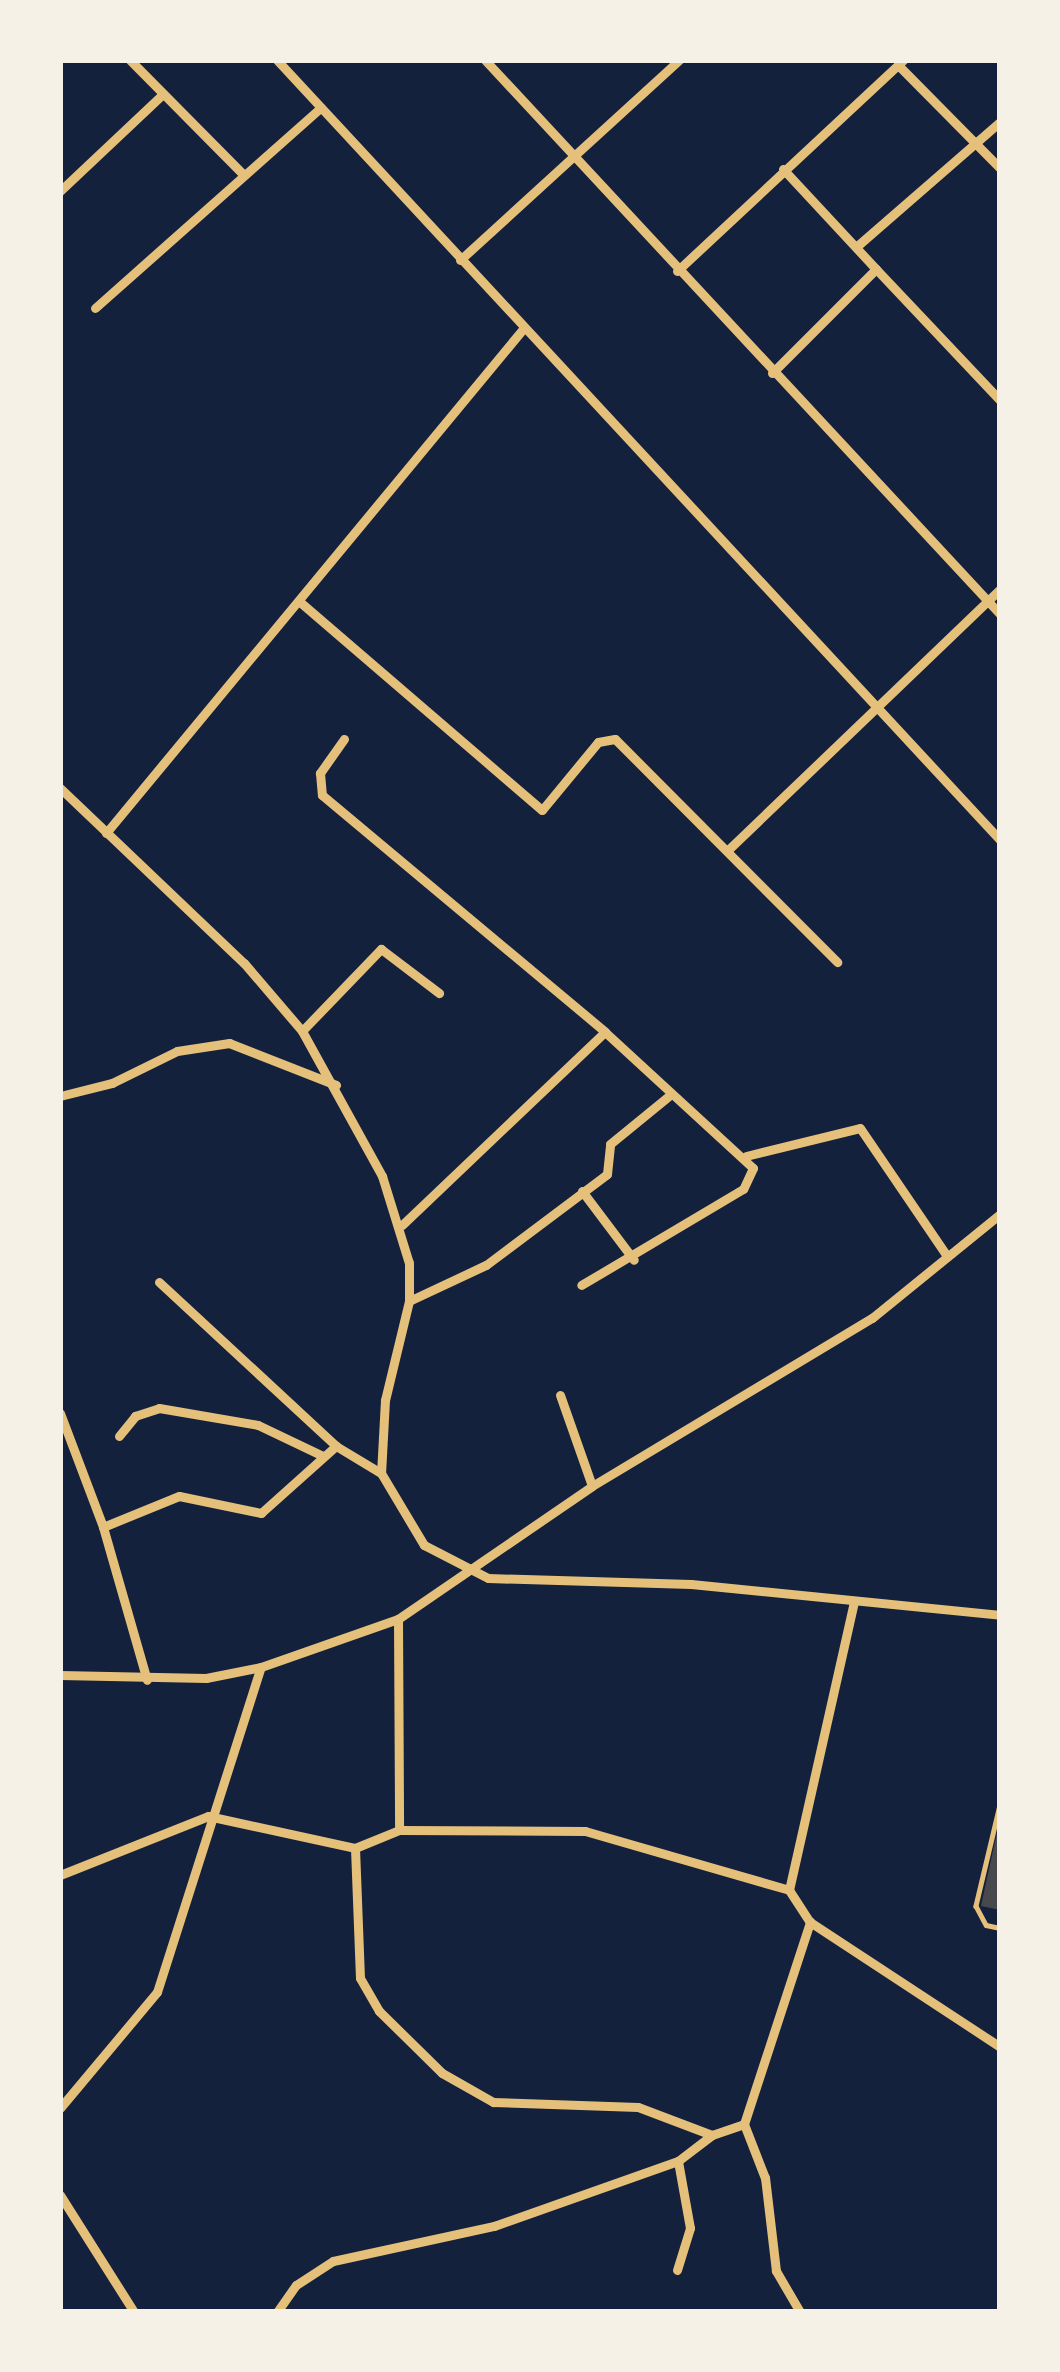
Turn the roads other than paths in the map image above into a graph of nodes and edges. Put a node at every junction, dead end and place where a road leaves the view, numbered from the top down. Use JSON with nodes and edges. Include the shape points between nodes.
{"nodes":[{"id":1,"x":130,"y":60,"type":"edge"},
{"id":2,"x":277,"y":60,"type":"edge"},
{"id":3,"x":485,"y":60,"type":"edge"},
{"id":4,"x":679,"y":60,"type":"edge"},
{"id":5,"x":900,"y":62,"type":"edge"},
{"id":6,"x":163,"y":94,"type":"junction"},
{"id":7,"x":321,"y":107,"type":"junction"},
{"id":8,"x":1000,"y":122,"type":"edge"},
{"id":9,"x":976,"y":144,"type":"junction"},
{"id":10,"x":577,"y":158,"type":"junction"},
{"id":11,"x":1000,"y":168,"type":"edge"},
{"id":12,"x":783,"y":170,"type":"junction"},
{"id":13,"x":242,"y":172,"type":"junction"},
{"id":14,"x":60,"y":191,"type":"edge"},
{"id":15,"x":856,"y":248,"type":"junction"},
{"id":16,"x":460,"y":260,"type":"junction"},
{"id":17,"x":876,"y":269,"type":"junction"},
{"id":18,"x":676,"y":271,"type":"junction"},
{"id":19,"x":95,"y":308,"type":"dead end"},
{"id":20,"x":523,"y":329,"type":"junction"},
{"id":21,"x":772,"y":373,"type":"junction"},
{"id":22,"x":1000,"y":400,"type":"edge"},
{"id":23,"x":1000,"y":589,"type":"edge"},
{"id":24,"x":987,"y":601,"type":"junction"},
{"id":25,"x":300,"y":602,"type":"junction"},
{"id":26,"x":1000,"y":614,"type":"edge"},
{"id":27,"x":876,"y":708,"type":"junction"},
{"id":28,"x":344,"y":739,"type":"dead end"},
{"id":29,"x":60,"y":788,"type":"edge"},
{"id":30,"x":106,"y":832,"type":"junction"},
{"id":31,"x":1000,"y":840,"type":"edge"},
{"id":32,"x":730,"y":849,"type":"junction"},
{"id":33,"x":837,"y":962,"type":"dead end"},
{"id":34,"x":440,"y":993,"type":"dead end"},
{"id":35,"x":302,"y":1030,"type":"junction"},
{"id":36,"x":605,"y":1032,"type":"junction"},
{"id":37,"x":336,"y":1085,"type":"junction"},
{"id":38,"x":670,"y":1095,"type":"junction"},
{"id":39,"x":60,"y":1096,"type":"edge"},
{"id":40,"x":746,"y":1156,"type":"junction"},
{"id":41,"x":583,"y":1191,"type":"junction"},
{"id":42,"x":1000,"y":1214,"type":"edge"},
{"id":43,"x":402,"y":1225,"type":"junction"},
{"id":44,"x":947,"y":1256,"type":"junction"},
{"id":45,"x":634,"y":1260,"type":"junction"},
{"id":46,"x":159,"y":1282,"type":"dead end"},
{"id":47,"x":581,"y":1285,"type":"dead end"},
{"id":48,"x":409,"y":1301,"type":"junction"},
{"id":49,"x":560,"y":1395,"type":"dead end"},
{"id":50,"x":60,"y":1413,"type":"edge"},
{"id":51,"x":119,"y":1436,"type":"dead end"},
{"id":52,"x":336,"y":1446,"type":"junction"},
{"id":53,"x":323,"y":1456,"type":"junction"},
{"id":54,"x":381,"y":1473,"type":"junction"},
{"id":55,"x":592,"y":1486,"type":"junction"},
{"id":56,"x":104,"y":1527,"type":"junction"},
{"id":57,"x":464,"y":1571,"type":"junction"},
{"id":58,"x":854,"y":1601,"type":"junction"},
{"id":59,"x":1000,"y":1615,"type":"edge"},
{"id":60,"x":398,"y":1619,"type":"junction"},
{"id":61,"x":261,"y":1667,"type":"junction"},
{"id":62,"x":60,"y":1675,"type":"edge"},
{"id":63,"x":147,"y":1680,"type":"junction"},
{"id":64,"x":1000,"y":1805,"type":"edge"},
{"id":65,"x":208,"y":1816,"type":"junction"},
{"id":66,"x":399,"y":1830,"type":"junction"},
{"id":67,"x":355,"y":1847,"type":"junction"},
{"id":68,"x":60,"y":1875,"type":"edge"},
{"id":69,"x":789,"y":1890,"type":"junction"},
{"id":70,"x":810,"y":1922,"type":"junction"},
{"id":71,"x":1000,"y":1928,"type":"edge"},
{"id":72,"x":1000,"y":2047,"type":"edge"},
{"id":73,"x":60,"y":2108,"type":"edge"},
{"id":74,"x":744,"y":2124,"type":"junction"},
{"id":75,"x":712,"y":2135,"type":"junction"},
{"id":76,"x":678,"y":2161,"type":"junction"},
{"id":77,"x":60,"y":2194,"type":"edge"},
{"id":78,"x":677,"y":2270,"type":"dead end"},
{"id":79,"x":134,"y":2312,"type":"edge"},
{"id":80,"x":277,"y":2312,"type":"edge"},
{"id":81,"x":800,"y":2312,"type":"edge"}],
"edges":[{"from":1,"to":6,"type":"street"},
{"from":2,"to":7,"type":"street"},
{"from":3,"to":10,"type":"street"},
{"from":4,"to":10,"type":"street"},
{"from":5,"to":9,"type":"street"},
{"from":5,"to":12,"type":"street"},
{"from":6,"to":13,"type":"street"},
{"from":6,"to":14,"type":"street"},
{"from":7,"to":13,"type":"street"},
{"from":7,"to":16,"type":"street"},
{"from":8,"to":9,"type":"street"},
{"from":9,"to":11,"type":"street"},
{"from":9,"to":15,"type":"street"},
{"from":10,"to":16,"type":"street"},
{"from":10,"to":18,"type":"street"},
{"from":12,"to":15,"type":"street"},
{"from":12,"to":18,"type":"street"},
{"from":13,"to":19,"type":"street"},
{"from":15,"to":17,"type":"street"},
{"from":16,"to":20,"type":"street"},
{"from":17,"to":21,"type":"street"},
{"from":17,"to":22,"type":"street"},
{"from":18,"to":21,"type":"street"},
{"from":20,"to":25,"type":"street"},
{"from":20,"to":27,"type":"street"},
{"from":21,"to":24,"type":"street"},
{"from":23,"to":24,"type":"street"},
{"from":24,"to":26,"type":"street"},
{"from":24,"to":27,"type":"street"},
{"from":25,"to":30,"type":"street"},
{"from":25,"to":32,"type":"street","via":[[542,810],[606,737]]},
{"from":27,"to":31,"type":"street"},
{"from":27,"to":32,"type":"street"},
{"from":28,"to":36,"type":"street","via":[[320,773],[322,795]]},
{"from":29,"to":30,"type":"street"},
{"from":30,"to":35,"type":"street","via":[[244,962]]},
{"from":32,"to":33,"type":"street"},
{"from":34,"to":35,"type":"street","via":[[381,949]]},
{"from":35,"to":37,"type":"street"},
{"from":36,"to":38,"type":"street"},
{"from":36,"to":43,"type":"street"},
{"from":37,"to":39,"type":"street","via":[[230,1043],[177,1051],[112,1083]]},
{"from":37,"to":43,"type":"street"},
{"from":38,"to":40,"type":"street"},
{"from":38,"to":41,"type":"street","via":[[610,1144],[611,1169]]},
{"from":40,"to":44,"type":"street","via":[[860,1128]]},
{"from":40,"to":45,"type":"street","via":[[753,1168],[743,1189]]},
{"from":41,"to":45,"type":"street"},
{"from":41,"to":48,"type":"street","via":[[486,1265]]},
{"from":42,"to":44,"type":"street"},
{"from":43,"to":48,"type":"street"},
{"from":44,"to":55,"type":"street","via":[[872,1318]]},
{"from":45,"to":47,"type":"street"},
{"from":46,"to":52,"type":"street"},
{"from":48,"to":54,"type":"street","via":[[385,1400]]},
{"from":49,"to":55,"type":"street"},
{"from":50,"to":56,"type":"street"},
{"from":51,"to":53,"type":"street","via":[[134,1416],[159,1408],[257,1425]]},
{"from":52,"to":53,"type":"street"},
{"from":52,"to":54,"type":"street"},
{"from":53,"to":56,"type":"street","via":[[261,1513],[179,1496]]},
{"from":54,"to":57,"type":"street","via":[[408,1528]]},
{"from":55,"to":57,"type":"street"},
{"from":56,"to":63,"type":"street"},
{"from":57,"to":58,"type":"street"},
{"from":57,"to":60,"type":"street"},
{"from":58,"to":59,"type":"street"},
{"from":58,"to":69,"type":"street"},
{"from":60,"to":61,"type":"street"},
{"from":60,"to":66,"type":"street"},
{"from":61,"to":63,"type":"street"},
{"from":61,"to":65,"type":"street","via":[[241,1744]]},
{"from":62,"to":63,"type":"street"},
{"from":64,"to":71,"type":"lane","via":[[976,1906],[986,1925]]},
{"from":65,"to":67,"type":"street"},
{"from":65,"to":68,"type":"street"},
{"from":65,"to":73,"type":"street","via":[[157,1992]]},
{"from":66,"to":67,"type":"street"},
{"from":66,"to":69,"type":"street","via":[[585,1831]]},
{"from":67,"to":75,"type":"street","via":[[359,1978],[379,2012],[442,2073],[493,2102],[638,2108]]},
{"from":69,"to":70,"type":"street"},
{"from":70,"to":72,"type":"street"},
{"from":70,"to":74,"type":"street"},
{"from":74,"to":75,"type":"street"},
{"from":74,"to":81,"type":"street","via":[[765,2178],[776,2271]]},
{"from":75,"to":76,"type":"street"},
{"from":76,"to":78,"type":"street","via":[[690,2228]]},
{"from":76,"to":80,"type":"street","via":[[494,2226],[333,2261],[296,2285]]},
{"from":77,"to":79,"type":"street"}]}
